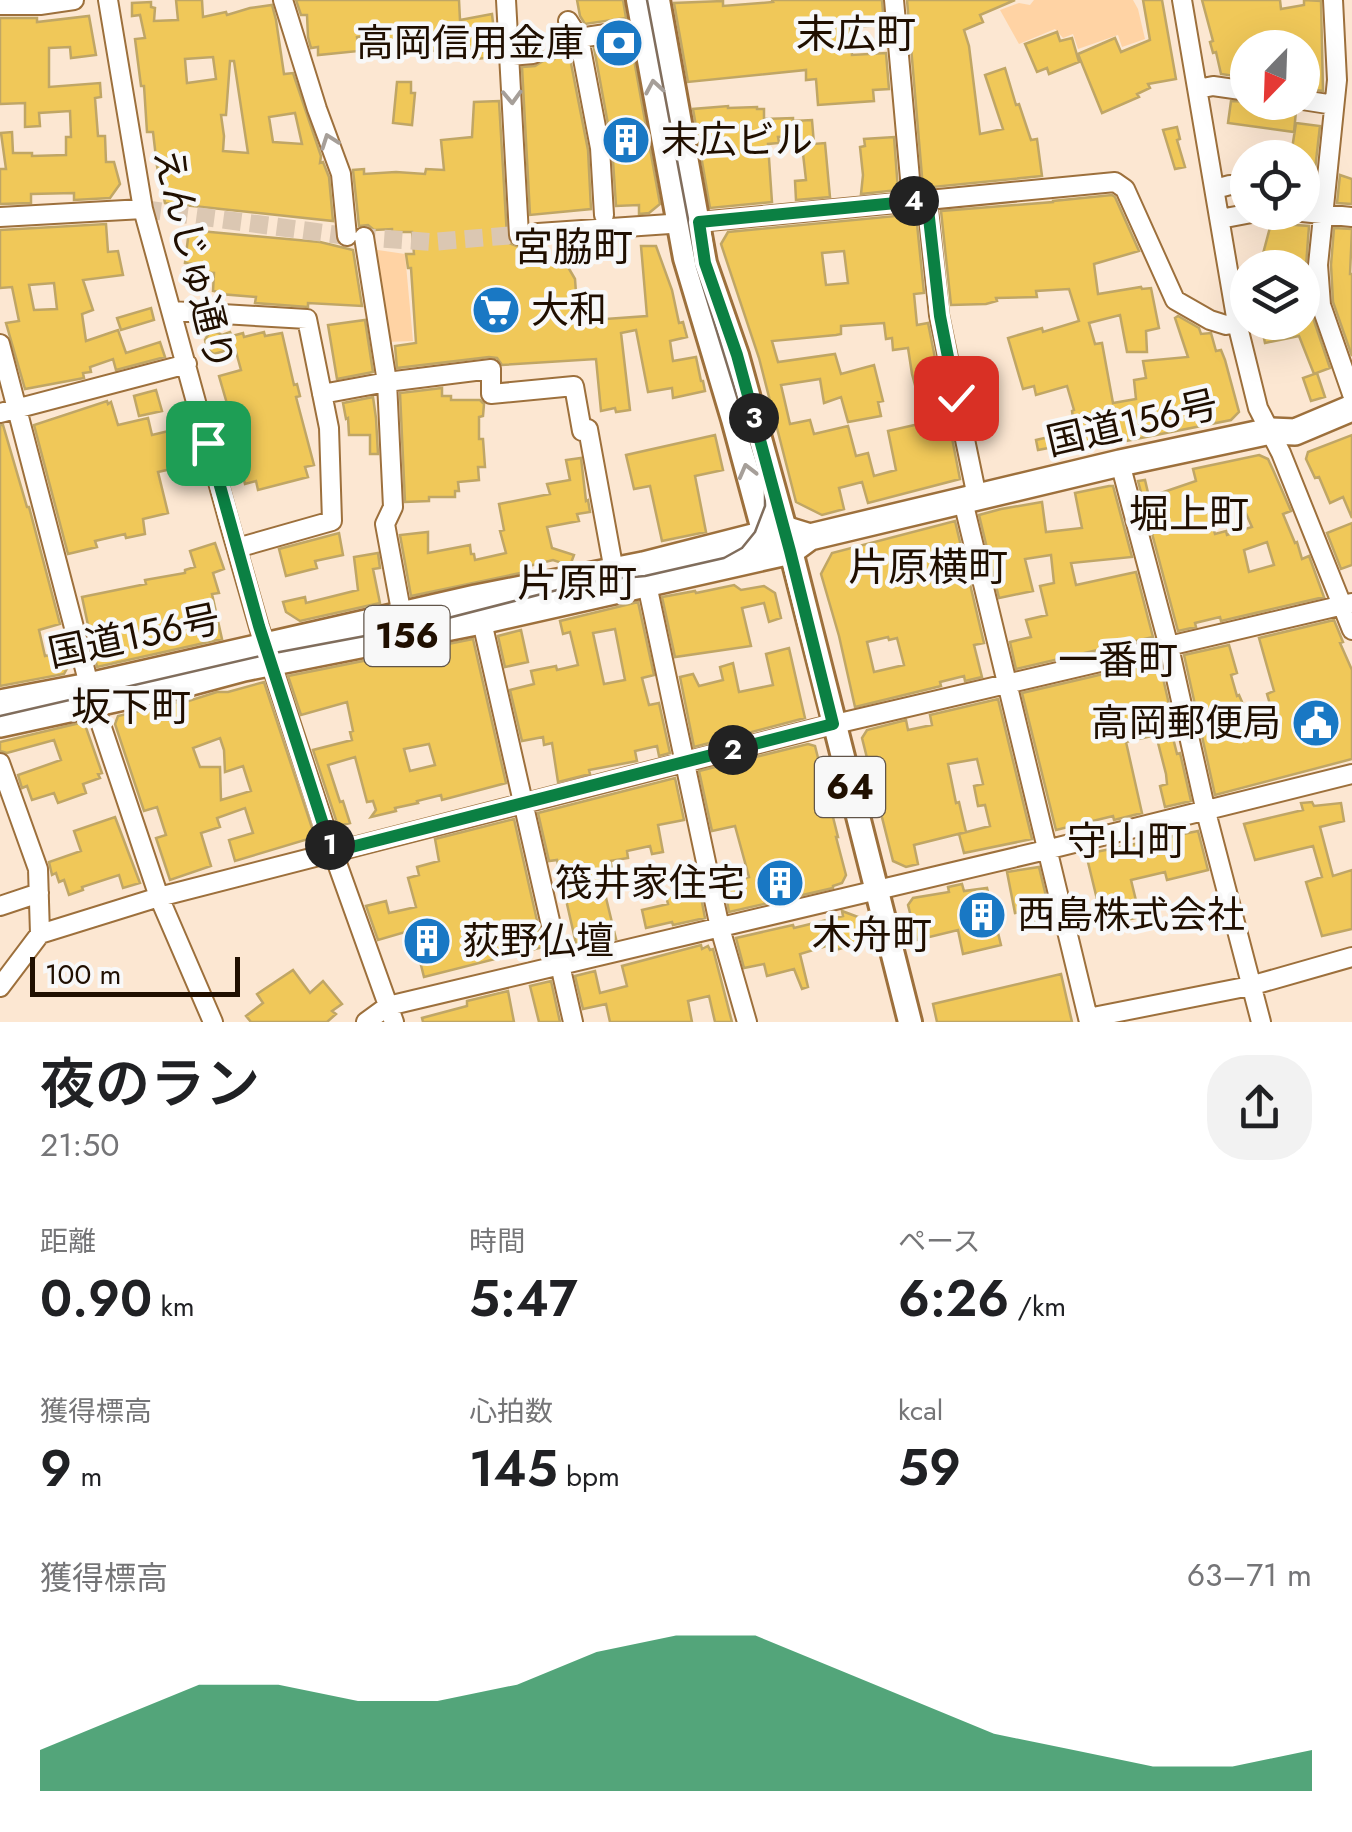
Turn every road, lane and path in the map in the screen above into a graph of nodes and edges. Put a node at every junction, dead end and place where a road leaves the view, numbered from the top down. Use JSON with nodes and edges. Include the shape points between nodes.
{"nodes":[{"id":1,"x":74,"y":0,"type":"edge"},
{"id":2,"x":108,"y":0,"type":"edge"},
{"id":3,"x":282,"y":0,"type":"edge"},
{"id":4,"x":506,"y":0,"type":"edge"},
{"id":5,"x":638,"y":0,"type":"edge"},
{"id":6,"x":658,"y":0,"type":"edge"},
{"id":7,"x":894,"y":0,"type":"edge"},
{"id":8,"x":1182,"y":0,"type":"edge"},
{"id":9,"x":1334,"y":0,"type":"edge"},
{"id":10,"x":0,"y":5,"type":"edge"},
{"id":11,"x":568,"y":20,"type":"dead end"},
{"id":12,"x":653,"y":26,"type":"junction"},
{"id":13,"x":579,"y":38,"type":"junction"},
{"id":14,"x":533,"y":54,"type":"dead end"},
{"id":15,"x":510,"y":56,"type":"junction"},
{"id":16,"x":1230,"y":88,"type":"edge"},
{"id":17,"x":1198,"y":89,"type":"junction"},
{"id":18,"x":1320,"y":102,"type":"edge"},
{"id":19,"x":1334,"y":104,"type":"junction"},
{"id":20,"x":1230,"y":185,"type":"edge"},
{"id":21,"x":1215,"y":189,"type":"junction"},
{"id":22,"x":920,"y":200,"type":"junction"},
{"id":23,"x":143,"y":209,"type":"junction"},
{"id":24,"x":1322,"y":214,"type":"junction"},
{"id":25,"x":604,"y":215,"type":"dead end"},
{"id":26,"x":1230,"y":217,"type":"edge"},
{"id":27,"x":1352,"y":217,"type":"edge"},
{"id":28,"x":0,"y":218,"type":"edge"},
{"id":29,"x":1220,"y":219,"type":"junction"},
{"id":30,"x":689,"y":222,"type":"junction"},
{"id":31,"x":1230,"y":280,"type":"edge"},
{"id":32,"x":172,"y":311,"type":"junction"},
{"id":33,"x":1230,"y":324,"type":"edge"},
{"id":34,"x":1241,"y":340,"type":"edge"},
{"id":35,"x":0,"y":344,"type":"edge"},
{"id":36,"x":186,"y":364,"type":"junction"},
{"id":37,"x":387,"y":382,"type":"junction"},
{"id":38,"x":322,"y":394,"type":"junction"},
{"id":39,"x":1352,"y":394,"type":"edge"},
{"id":40,"x":1352,"y":408,"type":"edge"},
{"id":41,"x":9,"y":411,"type":"edge"},
{"id":42,"x":1271,"y":431,"type":"junction"},
{"id":43,"x":1120,"y":463,"type":"junction"},
{"id":44,"x":970,"y":499,"type":"junction"},
{"id":45,"x":787,"y":538,"type":"junction"},
{"id":46,"x":237,"y":548,"type":"junction"},
{"id":47,"x":614,"y":571,"type":"junction"},
{"id":48,"x":645,"y":574,"type":"junction"},
{"id":49,"x":1347,"y":604,"type":"edge"},
{"id":50,"x":479,"y":610,"type":"junction"},
{"id":51,"x":402,"y":616,"type":"junction"},
{"id":52,"x":1352,"y":630,"type":"edge"},
{"id":53,"x":1169,"y":647,"type":"junction"},
{"id":54,"x":269,"y":654,"type":"junction"},
{"id":55,"x":1008,"y":684,"type":"junction"},
{"id":56,"x":92,"y":695,"type":"junction"},
{"id":57,"x":0,"y":703,"type":"edge"},
{"id":58,"x":0,"y":724,"type":"edge"},
{"id":59,"x":833,"y":724,"type":"junction"},
{"id":60,"x":684,"y":762,"type":"junction"},
{"id":61,"x":0,"y":764,"type":"edge"},
{"id":62,"x":1352,"y":774,"type":"edge"},
{"id":63,"x":524,"y":803,"type":"junction"},
{"id":64,"x":1206,"y":812,"type":"junction"},
{"id":65,"x":1046,"y":850,"type":"junction"},
{"id":66,"x":332,"y":852,"type":"junction"},
{"id":67,"x":877,"y":890,"type":"junction"},
{"id":68,"x":39,"y":893,"type":"junction"},
{"id":69,"x":159,"y":897,"type":"junction"},
{"id":70,"x":0,"y":906,"type":"edge"},
{"id":71,"x":720,"y":928,"type":"junction"},
{"id":72,"x":40,"y":934,"type":"junction"},
{"id":73,"x":1352,"y":956,"type":"edge"},
{"id":74,"x":558,"y":966,"type":"junction"},
{"id":75,"x":1250,"y":986,"type":"junction"},
{"id":76,"x":0,"y":987,"type":"edge"},
{"id":77,"x":391,"y":1014,"type":"edge"},
{"id":78,"x":1088,"y":1020,"type":"edge"},
{"id":79,"x":213,"y":1022,"type":"edge"},
{"id":80,"x":366,"y":1022,"type":"edge"},
{"id":81,"x":573,"y":1022,"type":"edge"},
{"id":82,"x":746,"y":1022,"type":"edge"},
{"id":83,"x":910,"y":1022,"type":"edge"},
{"id":84,"x":1261,"y":1022,"type":"edge"}],
"edges":[{"from":1,"to":10,"type":"street"},
{"from":2,"to":23,"type":"street","name":"えんじゅ通り"},
{"from":37,"to":3,"type":"street","one_way":true,"via":[[341,174]]},
{"from":4,"to":15,"type":"street"},
{"from":5,"to":12,"type":"main road"},
{"from":6,"to":12,"type":"main road"},
{"from":7,"to":22,"type":"street"},
{"from":8,"to":17,"type":"street"},
{"from":9,"to":19,"type":"street"},
{"from":11,"to":13,"type":"street"},
{"from":12,"to":13,"type":"street"},
{"from":12,"to":30,"type":"main road"},
{"from":13,"to":25,"type":"street","via":[[600,148]]},
{"from":14,"to":15,"type":"street"},
{"from":15,"to":30,"type":"street","one_way":true,"via":[[528,234]]},
{"from":16,"to":17,"type":"street"},
{"from":17,"to":21,"type":"street"},
{"from":18,"to":19,"type":"street"},
{"from":19,"to":24,"type":"street"},
{"from":20,"to":21,"type":"street"},
{"from":21,"to":29,"type":"street"},
{"from":22,"to":30,"type":"street"},
{"from":22,"to":33,"type":"street","via":[[1115,182],[1125,190],[1175,300]]},
{"from":22,"to":44,"type":"street"},
{"from":23,"to":28,"type":"street"},
{"from":23,"to":32,"type":"street","name":"えんじゅ通り"},
{"from":24,"to":27,"type":"street"},
{"from":24,"to":39,"type":"street","via":[[1321,304]]},
{"from":26,"to":29,"type":"street"},
{"from":29,"to":31,"type":"street"},
{"from":30,"to":45,"type":"main road","via":[[685,258],[733,419]]},
{"from":32,"to":36,"type":"street","name":"えんじゅ通り"},
{"from":32,"to":38,"type":"street","via":[[306,319]]},
{"from":34,"to":42,"type":"street","via":[[1258,408]]},
{"from":35,"to":41,"type":"street"},
{"from":36,"to":41,"type":"street"},
{"from":36,"to":46,"type":"street","name":"えんじゅ通り"},
{"from":37,"to":38,"type":"street"},
{"from":37,"to":47,"type":"street","via":[[492,369],[491,394],[574,386]]},
{"from":37,"to":51,"type":"street","via":[[393,508],[386,524]]},
{"from":38,"to":46,"type":"street","via":[[332,521]]},
{"from":40,"to":42,"type":"highway","name":"国道156号","number":"156","via":[[1296,432]]},
{"from":41,"to":56,"type":"street"},
{"from":42,"to":43,"type":"highway","name":"国道156号","number":"156"},
{"from":42,"to":49,"type":"street"},
{"from":43,"to":44,"type":"highway","name":"国道156号","number":"156"},
{"from":43,"to":53,"type":"street"},
{"from":44,"to":45,"type":"highway","name":"国道156号","number":"156"},
{"from":44,"to":55,"type":"street"},
{"from":45,"to":48,"type":"highway","name":"国道156号","number":"156"},
{"from":45,"to":59,"type":"main road","number":"64"},
{"from":46,"to":54,"type":"street","name":"えんじゅ通り"},
{"from":47,"to":48,"type":"highway","name":"国道156号","number":"156"},
{"from":47,"to":50,"type":"highway","name":"国道156号","number":"156"},
{"from":48,"to":50,"type":"highway","name":"国道156号","number":"156"},
{"from":48,"to":60,"type":"street"},
{"from":49,"to":52,"type":"street"},
{"from":49,"to":53,"type":"street"},
{"from":50,"to":51,"type":"highway","name":"国道156号","number":"156"},
{"from":50,"to":54,"type":"highway","name":"国道156号","number":"156"},
{"from":50,"to":63,"type":"street"},
{"from":51,"to":54,"type":"highway","name":"国道156号","number":"156"},
{"from":53,"to":55,"type":"street"},
{"from":53,"to":64,"type":"street"},
{"from":54,"to":56,"type":"highway","name":"国道156号","number":"156"},
{"from":54,"to":66,"type":"street","name":"えんじゅ通り"},
{"from":55,"to":59,"type":"street"},
{"from":55,"to":65,"type":"street"},
{"from":56,"to":57,"type":"highway","name":"国道156号","number":"156"},
{"from":56,"to":58,"type":"highway","name":"国道156号","number":"156"},
{"from":56,"to":69,"type":"street"},
{"from":59,"to":60,"type":"street"},
{"from":59,"to":67,"type":"main road","number":"64"},
{"from":60,"to":63,"type":"street"},
{"from":60,"to":71,"type":"street"},
{"from":61,"to":68,"type":"street","via":[[38,869]]},
{"from":62,"to":64,"type":"street"},
{"from":63,"to":66,"type":"street"},
{"from":63,"to":74,"type":"street"},
{"from":64,"to":65,"type":"street"},
{"from":64,"to":75,"type":"street"},
{"from":65,"to":67,"type":"street"},
{"from":65,"to":78,"type":"street"},
{"from":66,"to":69,"type":"street"},
{"from":66,"to":77,"type":"street","name":"えんじゅ通り"},
{"from":67,"to":71,"type":"street"},
{"from":67,"to":83,"type":"main road","number":"64"},
{"from":68,"to":70,"type":"street"},
{"from":68,"to":72,"type":"street"},
{"from":69,"to":72,"type":"street"},
{"from":69,"to":79,"type":"street"},
{"from":71,"to":74,"type":"street"},
{"from":71,"to":82,"type":"street"},
{"from":72,"to":76,"type":"street"},
{"from":73,"to":75,"type":"street"},
{"from":74,"to":77,"type":"street"},
{"from":74,"to":81,"type":"street"},
{"from":75,"to":78,"type":"street"},
{"from":75,"to":84,"type":"street"},
{"from":77,"to":80,"type":"street"}]}
